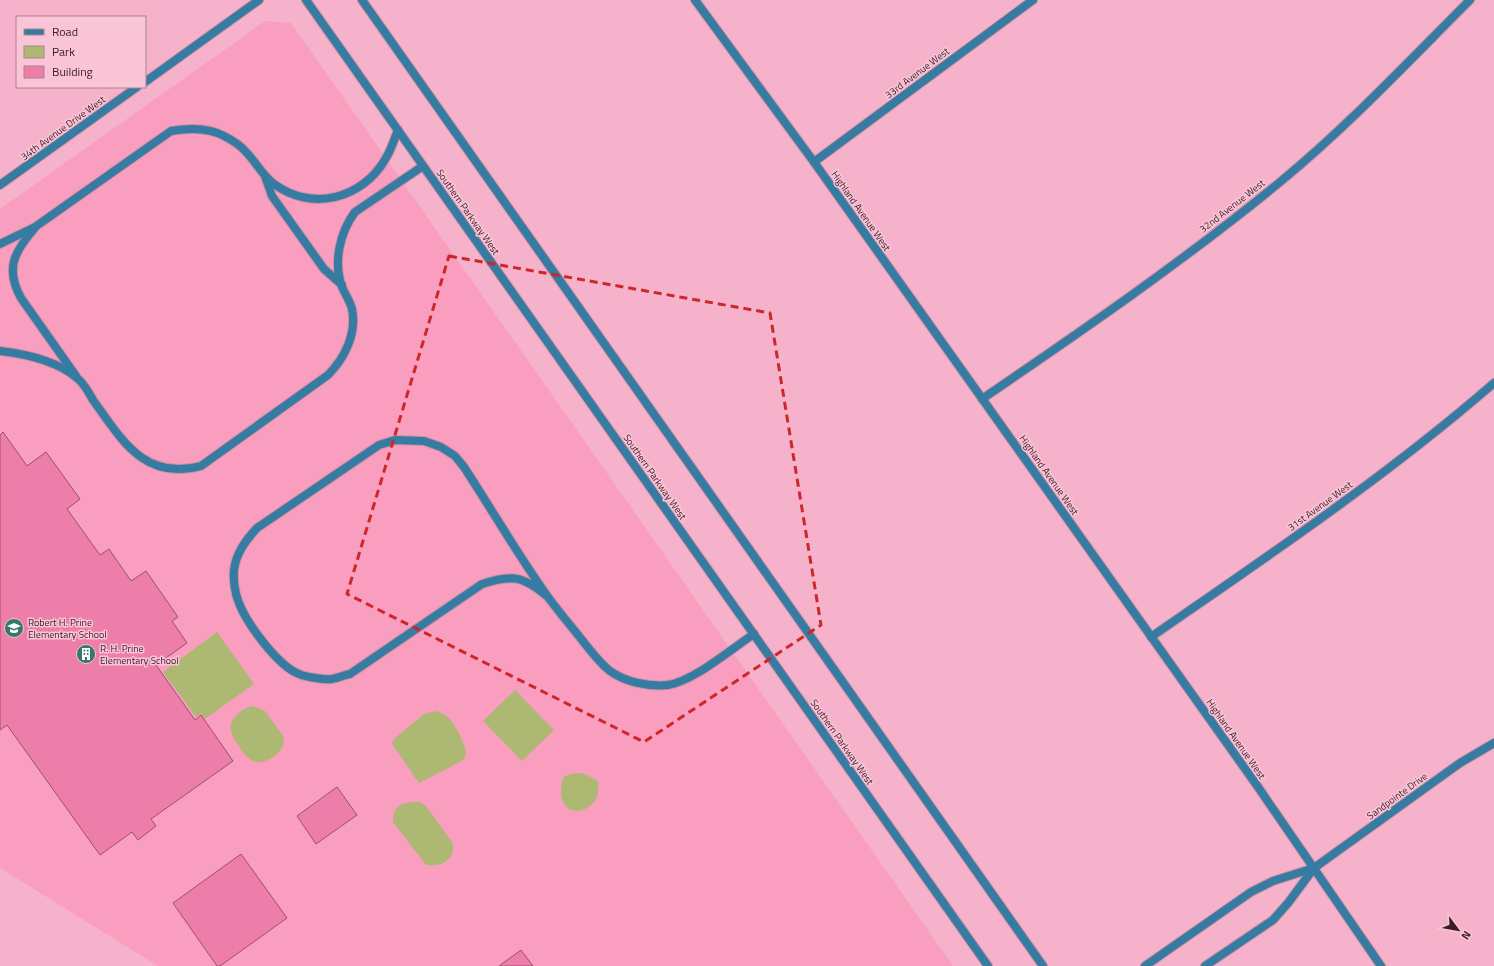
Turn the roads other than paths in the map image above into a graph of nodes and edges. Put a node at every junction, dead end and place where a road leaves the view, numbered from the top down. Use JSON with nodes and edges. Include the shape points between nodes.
{"nodes":[{"id":1,"x":259,"y":0,"type":"edge"},
{"id":2,"x":306,"y":0,"type":"edge"},
{"id":3,"x":362,"y":0,"type":"edge"},
{"id":4,"x":695,"y":0,"type":"edge"},
{"id":5,"x":1033,"y":0,"type":"edge"},
{"id":6,"x":1470,"y":0,"type":"edge"},
{"id":7,"x":146,"y":81,"type":"edge"},
{"id":8,"x":136,"y":88,"type":"edge"},
{"id":9,"x":398,"y":130,"type":"junction"},
{"id":10,"x":814,"y":162,"type":"junction"},
{"id":11,"x":423,"y":166,"type":"junction"},
{"id":12,"x":265,"y":176,"type":"junction"},
{"id":13,"x":0,"y":185,"type":"edge"},
{"id":14,"x":35,"y":227,"type":"junction"},
{"id":15,"x":0,"y":244,"type":"edge"},
{"id":16,"x":342,"y":285,"type":"junction"},
{"id":17,"x":0,"y":352,"type":"edge"},
{"id":18,"x":78,"y":378,"type":"junction"},
{"id":19,"x":1494,"y":383,"type":"edge"},
{"id":20,"x":982,"y":398,"type":"junction"},
{"id":21,"x":548,"y":597,"type":"junction"},
{"id":22,"x":754,"y":634,"type":"junction"},
{"id":23,"x":1151,"y":637,"type":"junction"},
{"id":24,"x":1494,"y":743,"type":"edge"},
{"id":25,"x":1314,"y":868,"type":"junction"},
{"id":26,"x":988,"y":966,"type":"edge"},
{"id":27,"x":1043,"y":966,"type":"edge"},
{"id":28,"x":1145,"y":966,"type":"edge"},
{"id":29,"x":1205,"y":966,"type":"edge"},
{"id":30,"x":1381,"y":966,"type":"edge"}],
"edges":[{"from":1,"to":7,"type":"street"},
{"from":2,"to":9,"type":"street","name":"Southern Parkway West"},
{"from":3,"to":27,"type":"street"},
{"from":4,"to":10,"type":"street","name":"Highland Avenue West"},
{"from":5,"to":10,"type":"street","name":"33rd Avenue West"},
{"from":6,"to":20,"type":"street","name":"32nd Avenue West","via":[[1350,121],[1280,182],[1102,315]]},
{"from":8,"to":13,"type":"street","name":"34th Avenue Drive West"},
{"from":9,"to":11,"type":"street","name":"Southern Parkway West"},
{"from":9,"to":12,"type":"street","via":[[386,159],[375,173],[364,185],[338,197],[302,197],[274,184]]},
{"from":10,"to":20,"type":"street","name":"Highland Avenue West"},
{"from":11,"to":16,"type":"street","via":[[355,212],[348,221],[338,250],[338,268]]},
{"from":11,"to":22,"type":"street","name":"Southern Parkway West"},
{"from":12,"to":14,"type":"street","via":[[246,151],[223,135],[199,130],[171,131]]},
{"from":12,"to":16,"type":"street","via":[[272,196],[324,269]]},
{"from":14,"to":15,"type":"street"},
{"from":14,"to":18,"type":"street","via":[[20,244],[14,258],[14,286]]},
{"from":16,"to":18,"type":"street","via":[[351,307],[352,333],[335,368],[322,380],[200,466],[188,470],[173,470],[145,461],[123,440]]},
{"from":17,"to":18,"type":"street","via":[[36,358]]},
{"from":19,"to":23,"type":"street","name":"31st Avenue West","via":[[1384,472],[1313,525]]},
{"from":20,"to":23,"type":"street","name":"Highland Avenue West"},
{"from":21,"to":21,"type":"street","via":[[464,467],[455,456],[441,447],[424,441],[395,440],[379,445],[257,528],[238,555],[234,571],[235,588],[241,608],[272,653],[285,666],[300,674],[331,679],[350,674],[482,584],[496,579],[524,580]]},
{"from":21,"to":22,"type":"street","via":[[610,671],[623,678],[652,685],[668,685],[696,674]]},
{"from":22,"to":26,"type":"street","name":"Southern Parkway West"},
{"from":23,"to":25,"type":"street","name":"Highland Avenue West"},
{"from":24,"to":25,"type":"street","name":"Sandpointe Drive","via":[[1460,763]]},
{"from":25,"to":28,"type":"street","name":"Sandpointe Drive","via":[[1273,881],[1251,892]]},
{"from":25,"to":29,"type":"street","name":"Sandpointe Drive","via":[[1273,920]]},
{"from":25,"to":30,"type":"street","name":"Highland Avenue West"}]}
